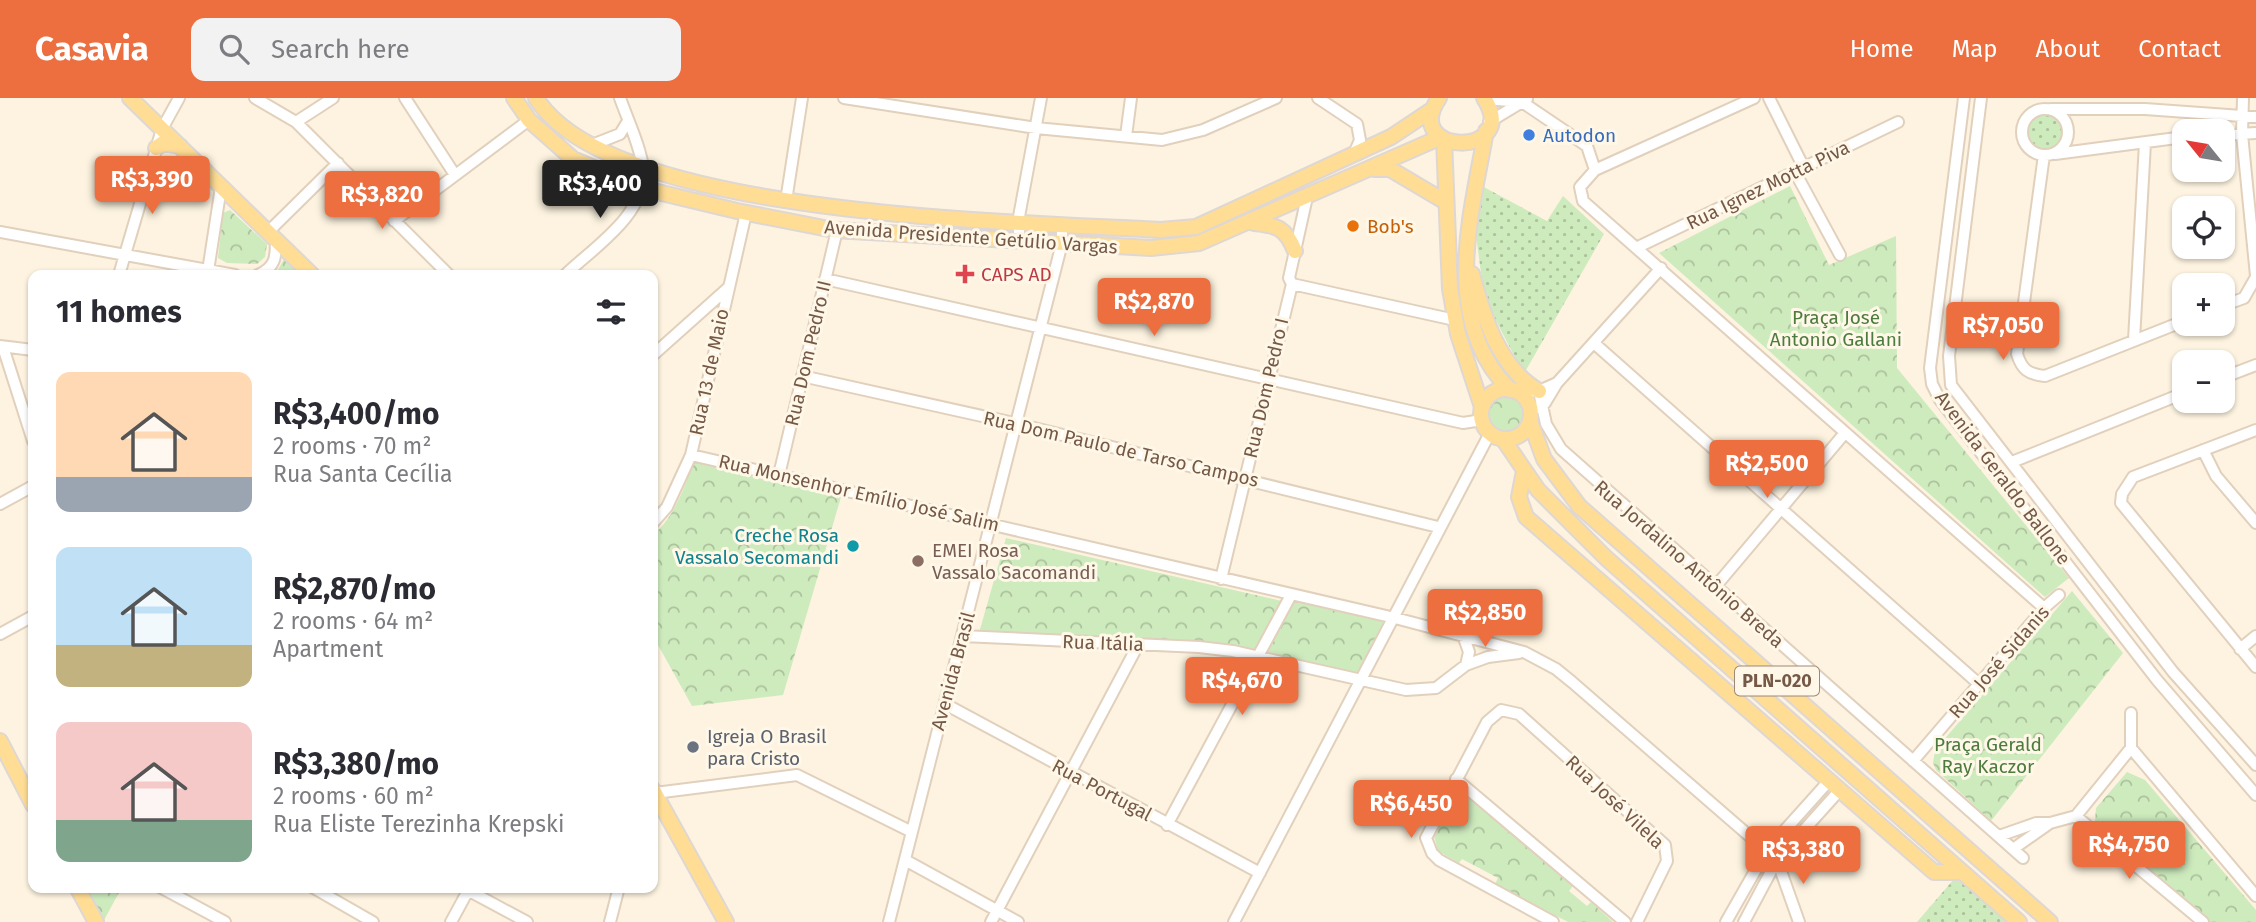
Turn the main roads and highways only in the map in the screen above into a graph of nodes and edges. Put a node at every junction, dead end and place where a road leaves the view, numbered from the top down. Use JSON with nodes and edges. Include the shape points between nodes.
{"nodes":[{"id":1,"x":130,"y":98,"type":"edge"},
{"id":2,"x":514,"y":98,"type":"edge"},
{"id":3,"x":536,"y":98,"type":"edge"},
{"id":4,"x":1484,"y":99,"type":"edge"},
{"id":5,"x":1436,"y":104,"type":"edge"},
{"id":6,"x":1488,"y":127,"type":"junction"},
{"id":7,"x":1442,"y":138,"type":"junction"},
{"id":8,"x":180,"y":146,"type":"junction"},
{"id":9,"x":156,"y":148,"type":"road end"},
{"id":10,"x":1322,"y":169,"type":"junction"},
{"id":11,"x":1370,"y":169,"type":"junction"},
{"id":12,"x":1329,"y":188,"type":"junction"},
{"id":13,"x":1307,"y":197,"type":"junction"},
{"id":14,"x":1444,"y":201,"type":"junction"},
{"id":15,"x":792,"y":202,"type":"junction"},
{"id":16,"x":921,"y":214,"type":"junction"},
{"id":17,"x":781,"y":221,"type":"junction"},
{"id":18,"x":1249,"y":223,"type":"junction"},
{"id":19,"x":804,"y":225,"type":"junction"},
{"id":20,"x":1154,"y":229,"type":"junction"},
{"id":21,"x":920,"y":234,"type":"junction"},
{"id":22,"x":1151,"y":248,"type":"junction"},
{"id":23,"x":1466,"y":250,"type":"junction"},
{"id":24,"x":1295,"y":251,"type":"road end"},
{"id":25,"x":307,"y":270,"type":"edge"},
{"id":26,"x":1513,"y":391,"type":"junction"},
{"id":27,"x":1539,"y":391,"type":"road end"},
{"id":28,"x":1534,"y":413,"type":"junction"},
{"id":29,"x":1489,"y":425,"type":"junction"},
{"id":30,"x":1524,"y":471,"type":"junction"},
{"id":31,"x":0,"y":741,"type":"edge"},
{"id":32,"x":28,"y":795,"type":"edge"},
{"id":33,"x":658,"y":799,"type":"edge"},
{"id":34,"x":1961,"y":872,"type":"junction"},
{"id":35,"x":80,"y":893,"type":"edge"},
{"id":36,"x":96,"y":922,"type":"edge"},
{"id":37,"x":726,"y":922,"type":"edge"},
{"id":38,"x":2019,"y":922,"type":"edge"},
{"id":39,"x":2050,"y":922,"type":"edge"}],
"edges":[{"from":1,"to":8,"type":"main road"},
{"from":2,"to":17,"type":"main road","name":"Avenida Presidente Getúlio Vargas","via":[[529,120],[573,159],[641,188]]},
{"from":3,"to":15,"type":"main road","name":"Avenida Presidente Getúlio Vargas","via":[[562,127],[588,145],[643,169]]},
{"from":4,"to":6,"type":"main road"},
{"from":5,"to":7,"type":"main road","via":[[1433,119]]},
{"from":5,"to":10,"type":"main road","name":"Avenida Presidente Getúlio Vargas","via":[[1406,129]]},
{"from":6,"to":7,"type":"main road","via":[[1480,138],[1462,145]]},
{"from":6,"to":23,"type":"main road","number":"PLN-020"},
{"from":7,"to":11,"type":"main road","name":"Avenida Presidente Getúlio Vargas"},
{"from":7,"to":14,"type":"main road","number":"PLN-020"},
{"from":8,"to":9,"type":"main road"},
{"from":8,"to":25,"type":"main road"},
{"from":10,"to":12,"type":"main road"},
{"from":10,"to":13,"type":"main road"},
{"from":10,"to":20,"type":"main road","name":"Avenida Presidente Getúlio Vargas","via":[[1196,227]]},
{"from":11,"to":12,"type":"main road","name":"Avenida Presidente Getúlio Vargas"},
{"from":11,"to":14,"type":"main road","via":[[1390,169]]},
{"from":12,"to":13,"type":"main road","name":"Avenida Presidente Getúlio Vargas"},
{"from":13,"to":18,"type":"main road","name":"Avenida Presidente Getúlio Vargas"},
{"from":14,"to":29,"type":"main road","number":"PLN-020","via":[[1455,320]]},
{"from":15,"to":16,"type":"main road","name":"Avenida Presidente Getúlio Vargas"},
{"from":15,"to":17,"type":"main road"},
{"from":15,"to":19,"type":"main road"},
{"from":16,"to":20,"type":"main road","name":"Avenida Presidente Getúlio Vargas"},
{"from":16,"to":21,"type":"main road"},
{"from":17,"to":19,"type":"main road","name":"Avenida Presidente Getúlio Vargas"},
{"from":18,"to":22,"type":"main road","name":"Avenida Presidente Getúlio Vargas","via":[[1199,243]]},
{"from":18,"to":24,"type":"main road","via":[[1278,226],[1287,233]]},
{"from":19,"to":21,"type":"main road","name":"Avenida Presidente Getúlio Vargas"},
{"from":20,"to":22,"type":"main road"},
{"from":21,"to":22,"type":"main road","name":"Avenida Presidente Getúlio Vargas"},
{"from":23,"to":26,"type":"main road","number":"PLN-020","via":[[1467,292],[1480,349]]},
{"from":23,"to":27,"type":"main road","via":[[1483,313],[1503,356],[1521,379]]},
{"from":26,"to":28,"type":"main road","number":"PLN-020"},
{"from":26,"to":29,"type":"main road","via":[[1493,393]]},
{"from":28,"to":29,"type":"main road","via":[[1523,433]]},
{"from":28,"to":39,"type":"main road","number":"PLN-020","via":[[1544,459],[1579,506]]},
{"from":29,"to":30,"type":"main road","number":"PLN-020"},
{"from":30,"to":34,"type":"main road","number":"PLN-020","via":[[1605,558]]},
{"from":30,"to":34,"type":"main road","via":[[1519,497],[1526,517],[1934,872]]},
{"from":31,"to":32,"type":"main road"},
{"from":33,"to":37,"type":"main road"},
{"from":34,"to":38,"type":"main road","number":"PLN-020"},
{"from":35,"to":36,"type":"main road"}]}
